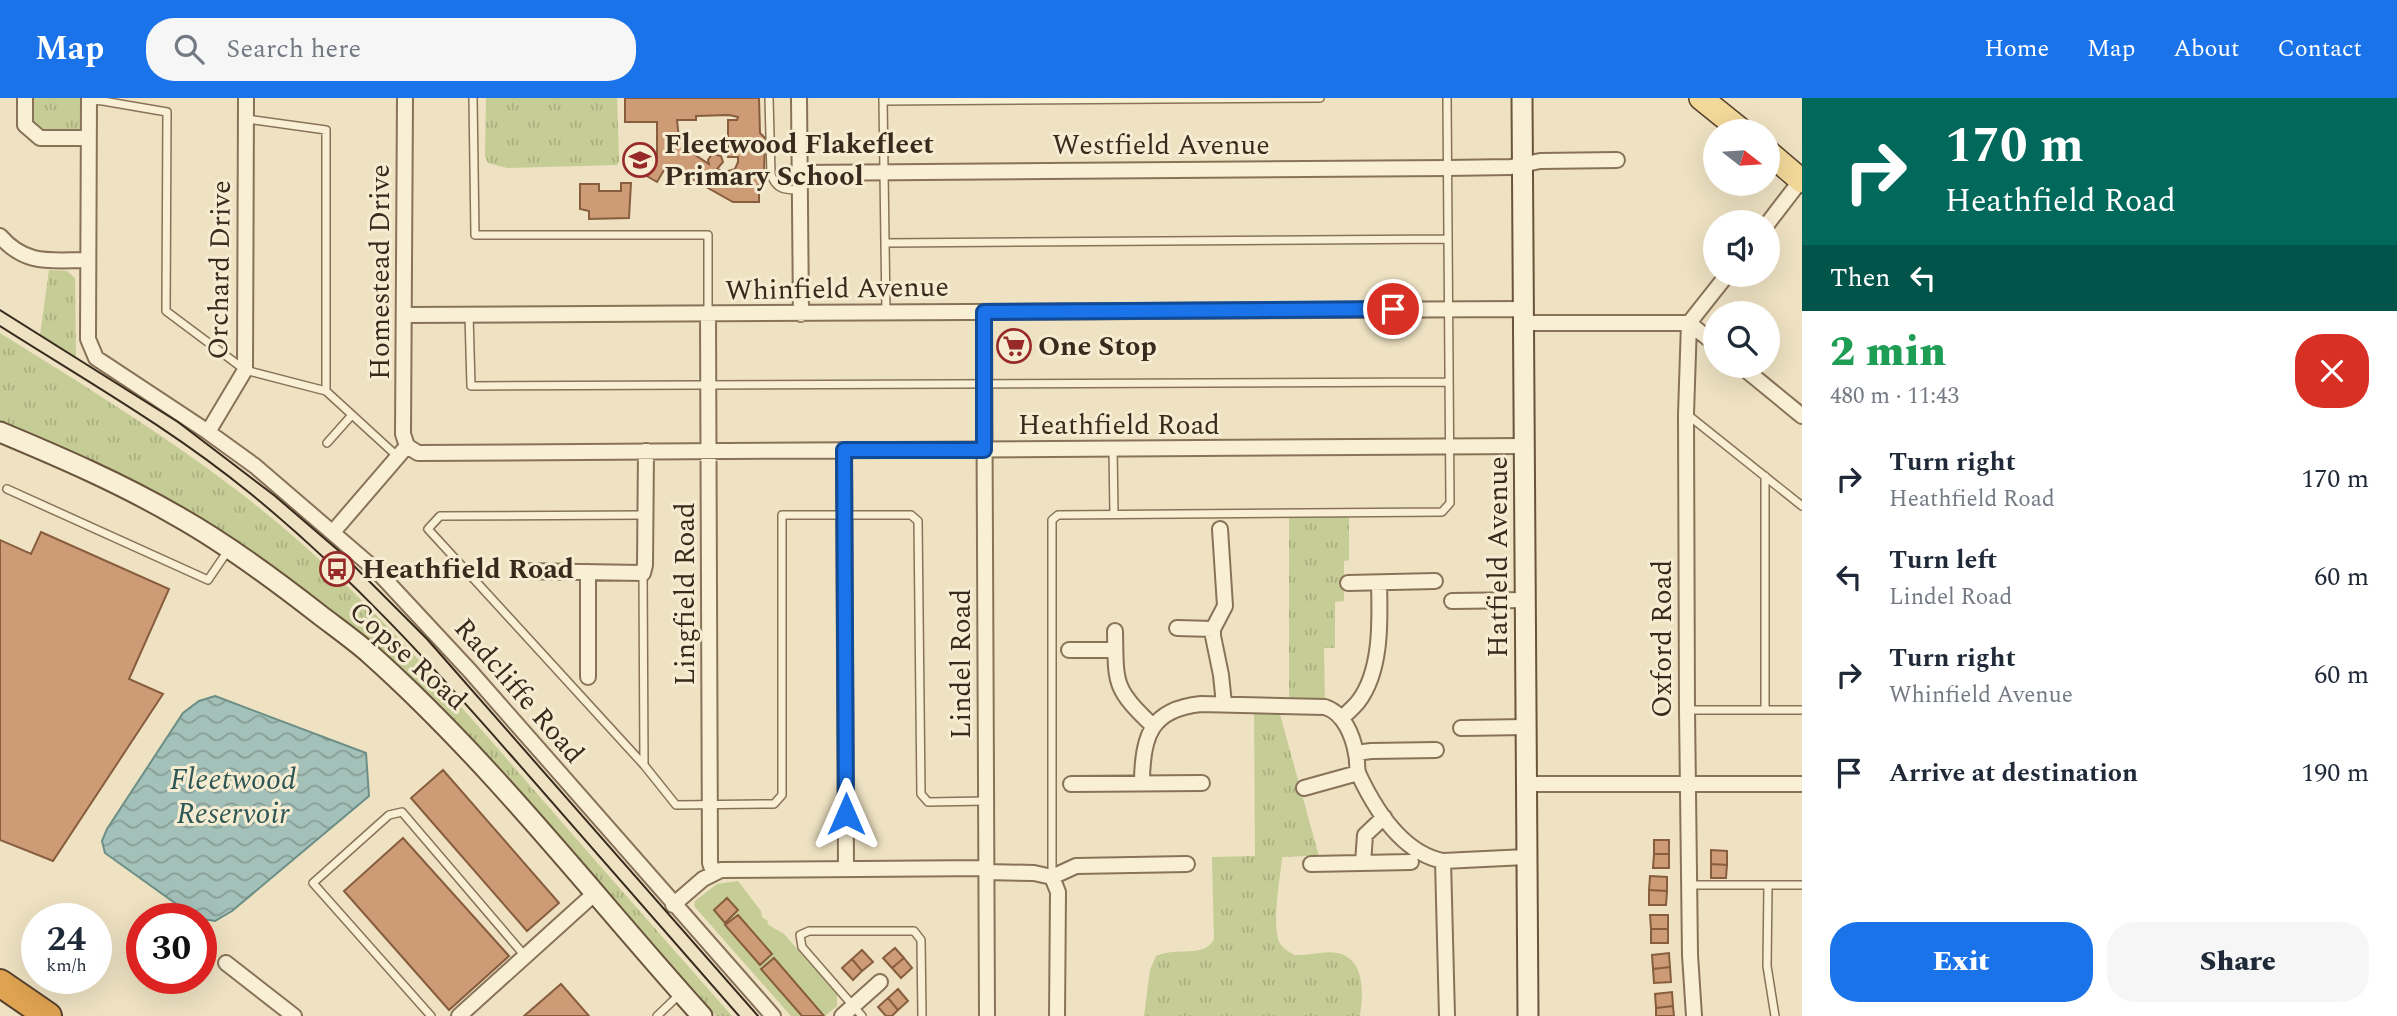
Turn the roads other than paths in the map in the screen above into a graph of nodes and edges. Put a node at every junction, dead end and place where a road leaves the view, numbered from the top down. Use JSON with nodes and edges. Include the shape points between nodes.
{"nodes":[{"id":1,"x":25,"y":98,"type":"edge"},
{"id":2,"x":246,"y":98,"type":"edge"},
{"id":3,"x":405,"y":98,"type":"edge"},
{"id":4,"x":473,"y":98,"type":"edge"},
{"id":5,"x":769,"y":98,"type":"edge"},
{"id":6,"x":799,"y":98,"type":"edge"},
{"id":7,"x":1320,"y":98,"type":"edge"},
{"id":8,"x":1447,"y":98,"type":"edge"},
{"id":9,"x":1522,"y":98,"type":"edge"},
{"id":10,"x":1701,"y":98,"type":"edge"},
{"id":11,"x":89,"y":99,"type":"edge"},
{"id":12,"x":883,"y":99,"type":"edge"},
{"id":13,"x":246,"y":119,"type":"junction"},
{"id":14,"x":1727,"y":119,"type":"edge"},
{"id":15,"x":88,"y":138,"type":"junction"},
{"id":16,"x":1617,"y":160,"type":"dead end"},
{"id":17,"x":1780,"y":162,"type":"edge"},
{"id":18,"x":1522,"y":165,"type":"junction"},
{"id":19,"x":1447,"y":168,"type":"junction"},
{"id":20,"x":884,"y":172,"type":"junction"},
{"id":21,"x":800,"y":173,"type":"junction"},
{"id":22,"x":1802,"y":180,"type":"edge"},
{"id":23,"x":800,"y":190,"type":"junction"},
{"id":24,"x":1778,"y":210,"type":"edge"},
{"id":25,"x":0,"y":236,"type":"edge"},
{"id":26,"x":1448,"y":239,"type":"junction"},
{"id":27,"x":885,"y":243,"type":"junction"},
{"id":28,"x":87,"y":260,"type":"junction"},
{"id":29,"x":1718,"y":287,"type":"edge"},
{"id":30,"x":1448,"y":309,"type":"junction"},
{"id":31,"x":984,"y":312,"type":"junction"},
{"id":32,"x":886,"y":313,"type":"junction"},
{"id":33,"x":801,"y":314,"type":"junction"},
{"id":34,"x":404,"y":315,"type":"junction"},
{"id":35,"x":469,"y":315,"type":"junction"},
{"id":36,"x":708,"y":315,"type":"junction"},
{"id":37,"x":1523,"y":316,"type":"junction"},
{"id":38,"x":1689,"y":323,"type":"junction"},
{"id":39,"x":1703,"y":334,"type":"edge"},
{"id":40,"x":246,"y":370,"type":"junction"},
{"id":41,"x":1756,"y":378,"type":"edge"},
{"id":42,"x":1448,"y":382,"type":"junction"},
{"id":43,"x":983,"y":385,"type":"junction"},
{"id":44,"x":708,"y":386,"type":"junction"},
{"id":45,"x":326,"y":391,"type":"junction"},
{"id":46,"x":1686,"y":414,"type":"junction"},
{"id":47,"x":351,"y":416,"type":"junction"},
{"id":48,"x":1802,"y":416,"type":"edge"},
{"id":49,"x":0,"y":432,"type":"edge"},
{"id":50,"x":208,"y":432,"type":"junction"},
{"id":51,"x":327,"y":443,"type":"dead end"},
{"id":52,"x":1526,"y":446,"type":"junction"},
{"id":53,"x":1449,"y":447,"type":"junction"},
{"id":54,"x":1113,"y":449,"type":"junction"},
{"id":55,"x":709,"y":450,"type":"junction"},
{"id":56,"x":844,"y":450,"type":"junction"},
{"id":57,"x":984,"y":450,"type":"junction"},
{"id":58,"x":402,"y":451,"type":"junction"},
{"id":59,"x":646,"y":451,"type":"junction"},
{"id":60,"x":1765,"y":476,"type":"junction"},
{"id":61,"x":7,"y":489,"type":"dead end"},
{"id":62,"x":1802,"y":506,"type":"edge"},
{"id":63,"x":1114,"y":513,"type":"junction"},
{"id":64,"x":645,"y":515,"type":"junction"},
{"id":65,"x":845,"y":515,"type":"junction"},
{"id":66,"x":1220,"y":529,"type":"dead end"},
{"id":67,"x":334,"y":532,"type":"junction"},
{"id":68,"x":229,"y":548,"type":"junction"},
{"id":69,"x":520,"y":571,"type":"dead end"},
{"id":70,"x":587,"y":572,"type":"junction"},
{"id":71,"x":643,"y":573,"type":"junction"},
{"id":72,"x":1435,"y":581,"type":"dead end"},
{"id":73,"x":1348,"y":583,"type":"dead end"},
{"id":74,"x":1379,"y":583,"type":"junction"},
{"id":75,"x":1526,"y":600,"type":"junction"},
{"id":76,"x":1452,"y":601,"type":"dead end"},
{"id":77,"x":1177,"y":628,"type":"dead end"},
{"id":78,"x":1213,"y":629,"type":"junction"},
{"id":79,"x":1115,"y":631,"type":"dead end"},
{"id":80,"x":1069,"y":650,"type":"dead end"},
{"id":81,"x":1115,"y":650,"type":"junction"},
{"id":82,"x":588,"y":677,"type":"dead end"},
{"id":83,"x":1224,"y":704,"type":"junction"},
{"id":84,"x":1687,"y":709,"type":"junction"},
{"id":85,"x":1765,"y":710,"type":"junction"},
{"id":86,"x":1802,"y":710,"type":"edge"},
{"id":87,"x":1342,"y":718,"type":"junction"},
{"id":88,"x":1153,"y":726,"type":"junction"},
{"id":89,"x":1528,"y":726,"type":"junction"},
{"id":90,"x":1461,"y":728,"type":"dead end"},
{"id":91,"x":1436,"y":750,"type":"dead end"},
{"id":92,"x":1356,"y":753,"type":"junction"},
{"id":93,"x":643,"y":765,"type":"junction"},
{"id":94,"x":1358,"y":773,"type":"junction"},
{"id":95,"x":1142,"y":783,"type":"junction"},
{"id":96,"x":1202,"y":783,"type":"dead end"},
{"id":97,"x":1688,"y":783,"type":"junction"},
{"id":98,"x":1071,"y":784,"type":"dead end"},
{"id":99,"x":1528,"y":784,"type":"junction"},
{"id":100,"x":1802,"y":784,"type":"edge"},
{"id":101,"x":1304,"y":788,"type":"dead end"},
{"id":102,"x":986,"y":801,"type":"junction"},
{"id":103,"x":710,"y":804,"type":"junction"},
{"id":104,"x":1384,"y":817,"type":"junction"},
{"id":105,"x":1527,"y":857,"type":"junction"},
{"id":106,"x":1443,"y":861,"type":"junction"},
{"id":107,"x":1411,"y":862,"type":"dead end"},
{"id":108,"x":1363,"y":863,"type":"junction"},
{"id":109,"x":1187,"y":864,"type":"dead end"},
{"id":110,"x":1311,"y":864,"type":"dead end"},
{"id":111,"x":846,"y":869,"type":"junction"},
{"id":112,"x":986,"y":870,"type":"junction"},
{"id":113,"x":713,"y":872,"type":"junction"},
{"id":114,"x":1052,"y":877,"type":"junction"},
{"id":115,"x":1690,"y":885,"type":"junction"},
{"id":116,"x":1768,"y":885,"type":"junction"},
{"id":117,"x":1802,"y":885,"type":"edge"},
{"id":118,"x":594,"y":894,"type":"junction"},
{"id":119,"x":674,"y":905,"type":"junction"},
{"id":120,"x":525,"y":957,"type":"junction"},
{"id":121,"x":226,"y":963,"type":"dead end"},
{"id":122,"x":880,"y":982,"type":"dead end"},
{"id":123,"x":0,"y":983,"type":"edge"},
{"id":124,"x":681,"y":993,"type":"junction"},
{"id":125,"x":852,"y":1013,"type":"edge"},
{"id":126,"x":48,"y":1016,"type":"edge"},
{"id":127,"x":294,"y":1016,"type":"edge"},
{"id":128,"x":431,"y":1016,"type":"edge"},
{"id":129,"x":459,"y":1016,"type":"edge"},
{"id":130,"x":657,"y":1016,"type":"edge"},
{"id":131,"x":702,"y":1016,"type":"edge"},
{"id":132,"x":773,"y":1016,"type":"edge"},
{"id":133,"x":922,"y":1016,"type":"edge"},
{"id":134,"x":987,"y":1016,"type":"edge"},
{"id":135,"x":1057,"y":1016,"type":"edge"},
{"id":136,"x":1447,"y":1016,"type":"edge"},
{"id":137,"x":1528,"y":1016,"type":"edge"},
{"id":138,"x":1694,"y":1016,"type":"edge"},
{"id":139,"x":1775,"y":1016,"type":"edge"}],
"edges":[{"from":1,"to":15,"type":"street","via":[[25,125],[40,138]]},
{"from":2,"to":13,"type":"street","name":"Orchard Drive"},
{"from":3,"to":34,"type":"street","name":"Homestead Drive"},
{"from":4,"to":36,"type":"lane","via":[[475,235],[708,235]]},
{"from":5,"to":23,"type":"lane","via":[[774,184],[780,189]]},
{"from":6,"to":21,"type":"street"},
{"from":7,"to":12,"type":"lane"},
{"from":8,"to":19,"type":"lane"},
{"from":9,"to":18,"type":"street","name":"Hatfield Avenue"},
{"from":10,"to":14,"type":"main road"},
{"from":11,"to":15,"type":"street"},
{"from":11,"to":40,"type":"lane","via":[[167,112],[166,311]]},
{"from":12,"to":20,"type":"lane"},
{"from":13,"to":40,"type":"street","name":"Orchard Drive"},
{"from":13,"to":45,"type":"lane","via":[[326,130]]},
{"from":15,"to":28,"type":"street"},
{"from":16,"to":18,"type":"street","name":"Westfield Avenue"},
{"from":17,"to":22,"type":"main road"},
{"from":18,"to":19,"type":"street","name":"Westfield Avenue"},
{"from":18,"to":37,"type":"street","name":"Hatfield Avenue"},
{"from":19,"to":20,"type":"street","name":"Westfield Avenue"},
{"from":19,"to":26,"type":"lane"},
{"from":20,"to":21,"type":"street","name":"Westfield Avenue"},
{"from":20,"to":27,"type":"lane"},
{"from":21,"to":23,"type":"street"},
{"from":22,"to":24,"type":"street"},
{"from":23,"to":33,"type":"street"},
{"from":25,"to":28,"type":"street","via":[[12,251],[29,258]]},
{"from":26,"to":27,"type":"lane"},
{"from":26,"to":30,"type":"lane"},
{"from":27,"to":32,"type":"lane"},
{"from":28,"to":50,"type":"street","name":"Radcliffe Road","via":[[88,339],[96,358]]},
{"from":29,"to":38,"type":"street"},
{"from":30,"to":31,"type":"street","name":"Whinfield Avenue"},
{"from":30,"to":37,"type":"street","name":"Whinfield Avenue"},
{"from":30,"to":42,"type":"lane"},
{"from":31,"to":32,"type":"street","name":"Whinfield Avenue"},
{"from":31,"to":43,"type":"street","name":"Lindel Road"},
{"from":32,"to":33,"type":"street","name":"Whinfield Avenue"},
{"from":33,"to":36,"type":"street","name":"Whinfield Avenue"},
{"from":34,"to":35,"type":"street","name":"Whinfield Avenue"},
{"from":34,"to":58,"type":"street","name":"Homestead Drive"},
{"from":35,"to":36,"type":"street","name":"Whinfield Avenue"},
{"from":35,"to":44,"type":"lane","via":[[471,387]]},
{"from":36,"to":44,"type":"street","name":"Lingfield Road"},
{"from":37,"to":38,"type":"street","name":"Whinfield Avenue"},
{"from":37,"to":52,"type":"street","name":"Hatfield Avenue"},
{"from":38,"to":39,"type":"street"},
{"from":38,"to":46,"type":"street","name":"Oxford Road"},
{"from":40,"to":45,"type":"lane"},
{"from":40,"to":50,"type":"street","name":"Orchard Drive"},
{"from":41,"to":48,"type":"street"},
{"from":42,"to":43,"type":"lane"},
{"from":42,"to":53,"type":"lane"},
{"from":43,"to":44,"type":"lane"},
{"from":43,"to":57,"type":"street","name":"Lindel Road"},
{"from":44,"to":55,"type":"street","name":"Lingfield Road"},
{"from":45,"to":47,"type":"lane"},
{"from":46,"to":60,"type":"lane"},
{"from":46,"to":84,"type":"street","name":"Oxford Road"},
{"from":47,"to":51,"type":"lane"},
{"from":47,"to":58,"type":"lane"},
{"from":49,"to":68,"type":"street","name":"Copse Road","via":[[113,482]]},
{"from":50,"to":67,"type":"street","name":"Radcliffe Road"},
{"from":52,"to":53,"type":"street","name":"Heathfield Road"},
{"from":52,"to":75,"type":"street","name":"Hatfield Avenue"},
{"from":53,"to":54,"type":"street","name":"Heathfield Road"},
{"from":53,"to":63,"type":"lane","via":[[1450,503],[1442,512]]},
{"from":54,"to":57,"type":"street","name":"Heathfield Road"},
{"from":54,"to":63,"type":"lane"},
{"from":55,"to":56,"type":"street","name":"Heathfield Road"},
{"from":55,"to":59,"type":"street","name":"Heathfield Road"},
{"from":55,"to":103,"type":"street","name":"Lingfield Road"},
{"from":56,"to":57,"type":"street","name":"Heathfield Road"},
{"from":56,"to":65,"type":"street"},
{"from":57,"to":102,"type":"street","name":"Lindel Road"},
{"from":58,"to":59,"type":"street","name":"Heathfield Road"},
{"from":58,"to":67,"type":"street"},
{"from":59,"to":64,"type":"street"},
{"from":60,"to":62,"type":"lane"},
{"from":60,"to":85,"type":"lane"},
{"from":61,"to":68,"type":"lane","via":[[208,580]]},
{"from":63,"to":114,"type":"lane","via":[[1058,515],[1052,520]]},
{"from":64,"to":71,"type":"street"},
{"from":64,"to":93,"type":"lane","via":[[440,516],[428,529]]},
{"from":65,"to":102,"type":"lane","via":[[911,515],[918,521],[920,794],[928,802]]},
{"from":65,"to":103,"type":"lane","via":[[782,516],[782,795],[774,804]]},
{"from":65,"to":111,"type":"street"},
{"from":66,"to":78,"type":"street","via":[[1224,606]]},
{"from":67,"to":119,"type":"street","name":"Radcliffe Road","via":[[470,671]]},
{"from":68,"to":118,"type":"street","name":"Copse Road","via":[[368,652],[436,716]]},
{"from":69,"to":70,"type":"street"},
{"from":70,"to":71,"type":"street"},
{"from":70,"to":82,"type":"street"},
{"from":71,"to":93,"type":"lane"},
{"from":72,"to":74,"type":"street"},
{"from":73,"to":74,"type":"street"},
{"from":74,"to":87,"type":"street","via":[[1376,657],[1359,702]]},
{"from":75,"to":76,"type":"street"},
{"from":75,"to":89,"type":"street","name":"Hatfield Avenue"},
{"from":77,"to":78,"type":"street"},
{"from":78,"to":83,"type":"street"},
{"from":79,"to":81,"type":"street"},
{"from":80,"to":81,"type":"street"},
{"from":81,"to":88,"type":"street","via":[[1119,687]]},
{"from":83,"to":87,"type":"street","via":[[1325,707]]},
{"from":83,"to":88,"type":"street","via":[[1183,706]]},
{"from":84,"to":85,"type":"lane"},
{"from":84,"to":97,"type":"street","name":"Oxford Road"},
{"from":85,"to":86,"type":"lane"},
{"from":87,"to":92,"type":"street"},
{"from":88,"to":95,"type":"street","via":[[1144,750]]},
{"from":89,"to":90,"type":"street"},
{"from":89,"to":99,"type":"street","name":"Hatfield Avenue"},
{"from":91,"to":92,"type":"street"},
{"from":92,"to":94,"type":"street"},
{"from":93,"to":103,"type":"lane","via":[[676,805]]},
{"from":94,"to":101,"type":"street"},
{"from":94,"to":104,"type":"street"},
{"from":95,"to":96,"type":"street"},
{"from":95,"to":98,"type":"street"},
{"from":97,"to":99,"type":"street"},
{"from":97,"to":100,"type":"street"},
{"from":97,"to":115,"type":"street","name":"Oxford Road"},
{"from":99,"to":105,"type":"street","name":"Hatfield Avenue"},
{"from":102,"to":112,"type":"street","name":"Lindel Road"},
{"from":103,"to":113,"type":"street","name":"Lingfield Road"},
{"from":104,"to":106,"type":"street","via":[[1414,849]]},
{"from":104,"to":108,"type":"street","via":[[1365,835]]},
{"from":105,"to":106,"type":"street"},
{"from":105,"to":137,"type":"street","name":"Hatfield Avenue"},
{"from":106,"to":136,"type":"street"},
{"from":107,"to":108,"type":"street"},
{"from":108,"to":110,"type":"street"},
{"from":109,"to":114,"type":"street","via":[[1076,866]]},
{"from":111,"to":112,"type":"street"},
{"from":111,"to":113,"type":"street"},
{"from":112,"to":114,"type":"street"},
{"from":112,"to":134,"type":"street","name":"Lindel Road"},
{"from":113,"to":119,"type":"street"},
{"from":114,"to":135,"type":"street","via":[[1058,892]]},
{"from":115,"to":116,"type":"lane"},
{"from":115,"to":138,"type":"street","name":"Oxford Road"},
{"from":116,"to":117,"type":"lane"},
{"from":116,"to":139,"type":"lane","via":[[1767,966]]},
{"from":118,"to":120,"type":"street"},
{"from":118,"to":124,"type":"street","name":"Copse Road"},
{"from":119,"to":132,"type":"street","name":"Radcliffe Road"},
{"from":120,"to":128,"type":"lane","via":[[402,812],[389,815],[313,883]]},
{"from":120,"to":129,"type":"street"},
{"from":121,"to":127,"type":"street"},
{"from":122,"to":125,"type":"street"},
{"from":123,"to":126,"type":"highway"},
{"from":124,"to":130,"type":"lane"},
{"from":124,"to":131,"type":"street","name":"Copse Road"},
{"from":125,"to":133,"type":"lane","via":[[802,947],[800,934],[914,931],[921,940]]}]}
